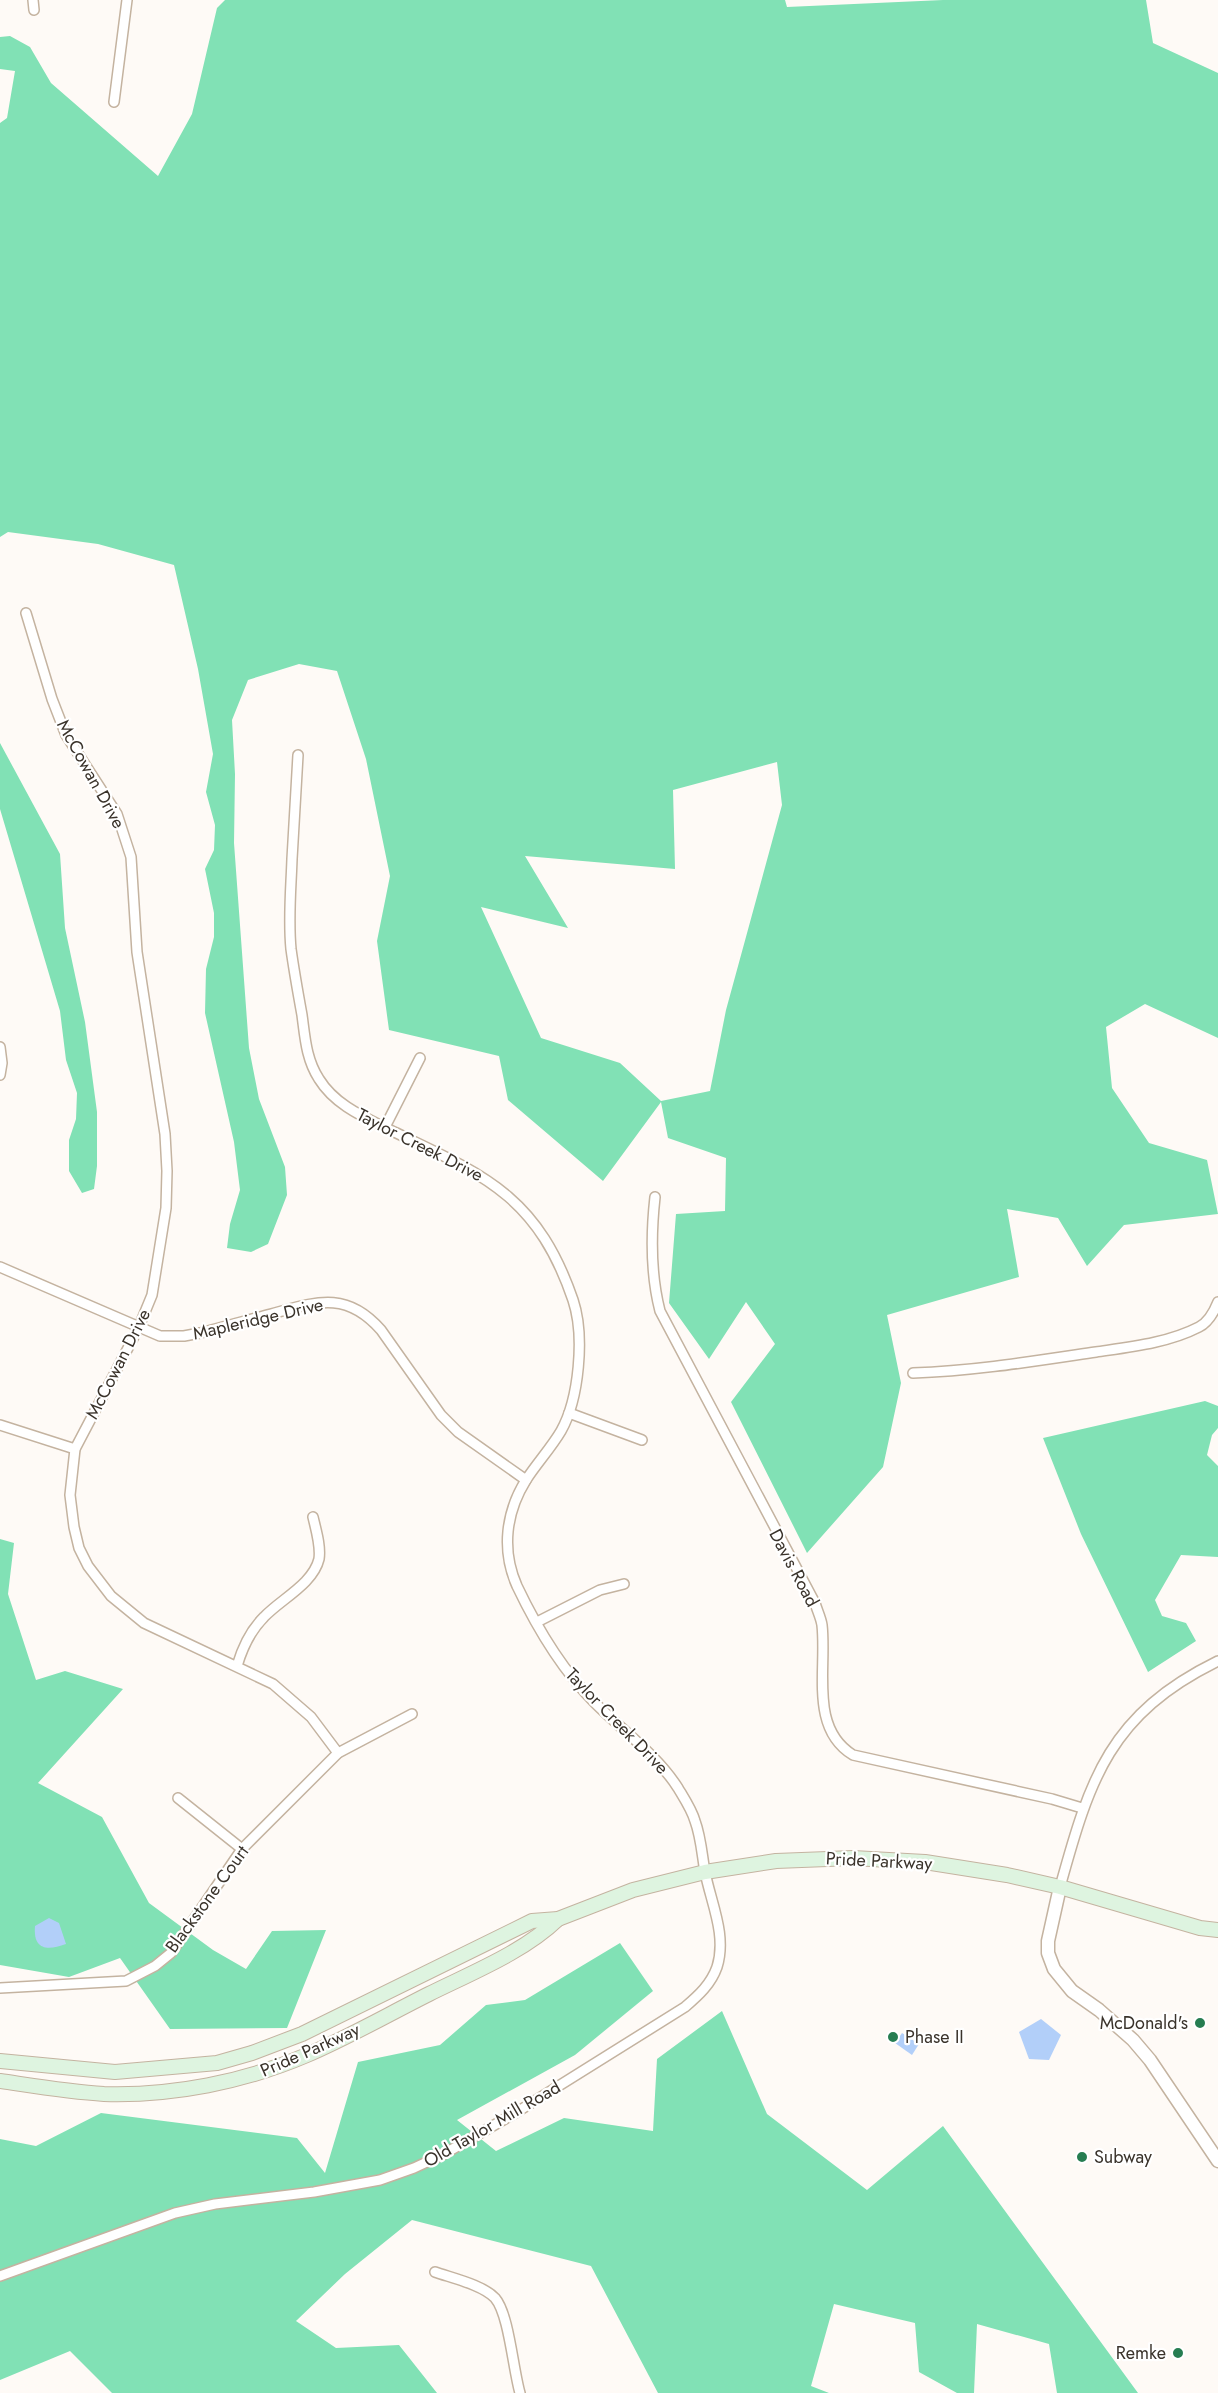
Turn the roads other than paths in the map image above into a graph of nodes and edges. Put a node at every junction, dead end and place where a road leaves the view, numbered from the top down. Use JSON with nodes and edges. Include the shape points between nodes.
{"nodes":[{"id":1,"x":33,"y":0,"type":"edge"},
{"id":2,"x":127,"y":0,"type":"edge"},
{"id":3,"x":34,"y":10,"type":"dead end"},
{"id":4,"x":114,"y":102,"type":"dead end"},
{"id":5,"x":26,"y":613,"type":"dead end"},
{"id":6,"x":298,"y":755,"type":"dead end"},
{"id":7,"x":0,"y":1047,"type":"edge"},
{"id":8,"x":420,"y":1058,"type":"dead end"},
{"id":9,"x":0,"y":1075,"type":"edge"},
{"id":10,"x":385,"y":1127,"type":"junction"},
{"id":11,"x":656,"y":1197,"type":"dead end"},
{"id":12,"x":0,"y":1268,"type":"edge"},
{"id":13,"x":1218,"y":1302,"type":"edge"},
{"id":14,"x":138,"y":1329,"type":"junction"},
{"id":15,"x":913,"y":1373,"type":"dead end"},
{"id":16,"x":569,"y":1413,"type":"junction"},
{"id":17,"x":0,"y":1425,"type":"edge"},
{"id":18,"x":642,"y":1440,"type":"dead end"},
{"id":19,"x":75,"y":1449,"type":"junction"},
{"id":20,"x":526,"y":1480,"type":"junction"},
{"id":21,"x":313,"y":1517,"type":"dead end"},
{"id":22,"x":624,"y":1584,"type":"dead end"},
{"id":23,"x":537,"y":1622,"type":"junction"},
{"id":24,"x":1218,"y":1661,"type":"edge"},
{"id":25,"x":237,"y":1666,"type":"junction"},
{"id":26,"x":412,"y":1714,"type":"dead end"},
{"id":27,"x":338,"y":1753,"type":"junction"},
{"id":28,"x":178,"y":1798,"type":"dead end"},
{"id":29,"x":1082,"y":1808,"type":"junction"},
{"id":30,"x":242,"y":1849,"type":"junction"},
{"id":31,"x":705,"y":1872,"type":"junction"},
{"id":32,"x":1060,"y":1887,"type":"junction"},
{"id":33,"x":558,"y":1919,"type":"junction"},
{"id":34,"x":1200,"y":1928,"type":"junction"},
{"id":35,"x":1218,"y":1930,"type":"edge"},
{"id":36,"x":1218,"y":1939,"type":"edge"},
{"id":37,"x":0,"y":1988,"type":"edge"},
{"id":38,"x":0,"y":2061,"type":"edge"},
{"id":39,"x":0,"y":2081,"type":"edge"},
{"id":40,"x":1218,"y":2161,"type":"edge"},
{"id":41,"x":435,"y":2272,"type":"dead end"},
{"id":42,"x":0,"y":2276,"type":"edge"},
{"id":43,"x":520,"y":2393,"type":"edge"}],
"edges":[{"from":1,"to":3,"type":"street"},
{"from":2,"to":4,"type":"street"},
{"from":5,"to":14,"type":"street","name":"McCowan Drive","via":[[66,735],[117,814],[132,856],[137,952],[165,1134],[167,1171],[157,1274]]},
{"from":6,"to":10,"type":"street","name":"Taylor Creek Drive","via":[[291,947],[306,1044],[312,1066],[340,1103]]},
{"from":7,"to":9,"type":"street"},
{"from":8,"to":10,"type":"street"},
{"from":10,"to":16,"type":"street","name":"Taylor Creek Drive","via":[[496,1185],[536,1224],[551,1249],[579,1328]]},
{"from":11,"to":29,"type":"street","name":"Davis Road","via":[[652,1250],[660,1311],[815,1603],[822,1624],[827,1727],[840,1748],[853,1755]]},
{"from":12,"to":14,"type":"street","name":"Mapleridge Drive"},
{"from":13,"to":15,"type":"street","via":[[1213,1315],[1202,1326],[1182,1335],[1036,1361]]},
{"from":14,"to":19,"type":"street","name":"McCowan Drive"},
{"from":14,"to":20,"type":"street","name":"Mapleridge Drive","via":[[160,1336],[184,1336],[310,1303],[355,1307],[381,1330],[458,1432]]},
{"from":16,"to":18,"type":"street"},
{"from":16,"to":20,"type":"street","name":"Taylor Creek Drive"},
{"from":17,"to":19,"type":"street"},
{"from":19,"to":25,"type":"street","name":"McCowan Drive","via":[[70,1495],[74,1527],[80,1548],[99,1583],[144,1623]]},
{"from":20,"to":23,"type":"street","name":"Taylor Creek Drive","via":[[510,1515],[508,1556],[515,1581]]},
{"from":21,"to":25,"type":"street","via":[[319,1558],[312,1574],[263,1618]]},
{"from":22,"to":23,"type":"street","via":[[600,1590]]},
{"from":23,"to":31,"type":"street","name":"Taylor Creek Drive","via":[[580,1687],[678,1788],[695,1821]]},
{"from":24,"to":29,"type":"street","via":[[1168,1688],[1131,1724],[1110,1750]]},
{"from":25,"to":27,"type":"street","name":"McCowan Drive","via":[[273,1684],[293,1700]]},
{"from":26,"to":27,"type":"street","name":"Blackstone Court"},
{"from":27,"to":30,"type":"street","name":"Blackstone Court"},
{"from":28,"to":30,"type":"street"},
{"from":29,"to":32,"type":"street"},
{"from":30,"to":37,"type":"street","name":"Blackstone Court","via":[[171,1953],[141,1974],[126,1981]]},
{"from":31,"to":32,"type":"main road","name":"Pride Parkway","via":[[776,1861],[881,1859],[954,1866]]},
{"from":31,"to":33,"type":"main road","name":"Pride Parkway","via":[[633,1890]]},
{"from":31,"to":42,"type":"street","name":"Old Taylor Mill Road","via":[[721,1945],[711,1981],[700,1994],[685,2007],[444,2154],[380,2180],[175,2213]]},
{"from":32,"to":34,"type":"main road","name":"Pride Parkway"},
{"from":32,"to":40,"type":"street","via":[[1049,1927],[1048,1953],[1054,1969],[1072,1991],[1133,2040]]},
{"from":33,"to":38,"type":"main road","name":"Pride Parkway","via":[[532,1922],[302,2034],[217,2063],[115,2072]]},
{"from":33,"to":39,"type":"main road","name":"Pride Parkway","via":[[541,1935],[465,1976],[308,2055],[258,2074],[190,2088],[126,2094]]},
{"from":34,"to":35,"type":"main road","name":"Pride Parkway"},
{"from":34,"to":36,"type":"main road","name":"Pride Parkway"},
{"from":41,"to":43,"type":"street","via":[[470,2284],[496,2299],[507,2324]]}]}
